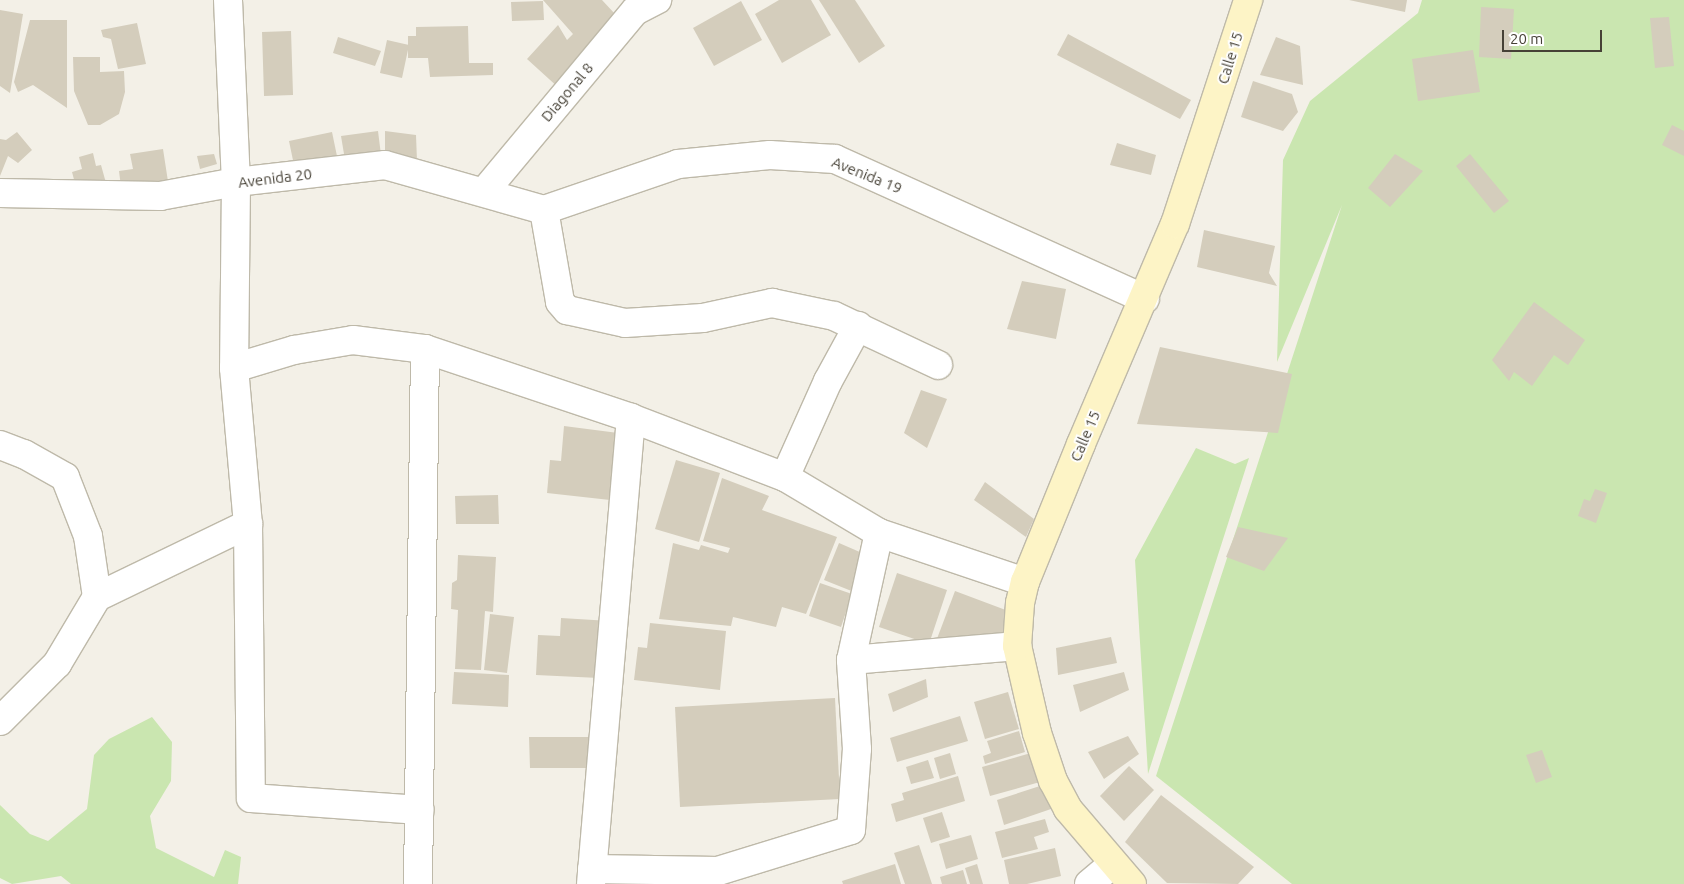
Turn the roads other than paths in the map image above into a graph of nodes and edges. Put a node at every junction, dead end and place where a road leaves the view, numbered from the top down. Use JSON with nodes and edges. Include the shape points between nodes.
{"nodes":[{"id":1,"x":228,"y":0,"type":"edge"},
{"id":2,"x":1248,"y":0,"type":"edge"},
{"id":3,"x":638,"y":4,"type":"edge"},
{"id":4,"x":236,"y":182,"type":"junction"},
{"id":5,"x":484,"y":192,"type":"junction"},
{"id":6,"x":0,"y":193,"type":"edge"},
{"id":7,"x":544,"y":210,"type":"junction"},
{"id":8,"x":1145,"y":299,"type":"junction"},
{"id":9,"x":858,"y":326,"type":"junction"},
{"id":10,"x":425,"y":348,"type":"junction"},
{"id":11,"x":938,"y":365,"type":"dead end"},
{"id":12,"x":234,"y":368,"type":"junction"},
{"id":13,"x":631,"y":418,"type":"junction"},
{"id":14,"x":0,"y":444,"type":"edge"},
{"id":15,"x":785,"y":477,"type":"junction"},
{"id":16,"x":248,"y":524,"type":"junction"},
{"id":17,"x":879,"y":533,"type":"junction"},
{"id":18,"x":1026,"y":582,"type":"junction"},
{"id":19,"x":96,"y":597,"type":"junction"},
{"id":20,"x":1017,"y":646,"type":"junction"},
{"id":21,"x":851,"y":660,"type":"junction"},
{"id":22,"x":0,"y":721,"type":"edge"},
{"id":23,"x":420,"y":810,"type":"junction"},
{"id":24,"x":1113,"y":864,"type":"junction"},
{"id":25,"x":592,"y":876,"type":"edge"},
{"id":26,"x":418,"y":884,"type":"edge"},
{"id":27,"x":1089,"y":884,"type":"edge"},
{"id":28,"x":1132,"y":884,"type":"edge"}],
"edges":[{"from":1,"to":4,"type":"street"},
{"from":2,"to":8,"type":"main road","name":"Calle 15","via":[[1175,224]]},
{"from":3,"to":5,"type":"street","name":"Diagonal 8"},
{"from":4,"to":5,"type":"street","name":"Avenida 20","via":[[385,165]]},
{"from":4,"to":6,"type":"street","name":"Avenida 20","via":[[160,196]]},
{"from":4,"to":12,"type":"street"},
{"from":5,"to":7,"type":"street","name":"Avenida 20"},
{"from":7,"to":8,"type":"street","name":"Avenida 19","via":[[678,164],[770,155],[835,159]]},
{"from":7,"to":9,"type":"street","via":[[560,302],[567,310],[625,323],[703,318],[772,304],[834,316]]},
{"from":8,"to":18,"type":"main road","name":"Calle 15"},
{"from":9,"to":11,"type":"street"},
{"from":9,"to":15,"type":"street","via":[[828,381]]},
{"from":10,"to":12,"type":"street","via":[[353,340],[294,350]]},
{"from":10,"to":13,"type":"street"},
{"from":10,"to":23,"type":"street"},
{"from":12,"to":16,"type":"street"},
{"from":13,"to":15,"type":"street"},
{"from":13,"to":25,"type":"street"},
{"from":14,"to":19,"type":"street","via":[[64,477],[88,536]]},
{"from":15,"to":17,"type":"street"},
{"from":16,"to":19,"type":"street"},
{"from":16,"to":23,"type":"street","via":[[251,798]]},
{"from":17,"to":18,"type":"street"},
{"from":17,"to":21,"type":"street"},
{"from":18,"to":20,"type":"main road","name":"Calle 15","via":[[1020,604]]},
{"from":19,"to":22,"type":"street","via":[[57,664]]},
{"from":20,"to":21,"type":"street"},
{"from":20,"to":24,"type":"main road","name":"Calle 15","via":[[1037,733],[1053,781],[1068,809]]},
{"from":21,"to":25,"type":"street","via":[[857,749],[851,830],[718,870]]},
{"from":23,"to":26,"type":"street"},
{"from":24,"to":27,"type":"street"},
{"from":24,"to":28,"type":"main road","name":"Calle 15"}]}
